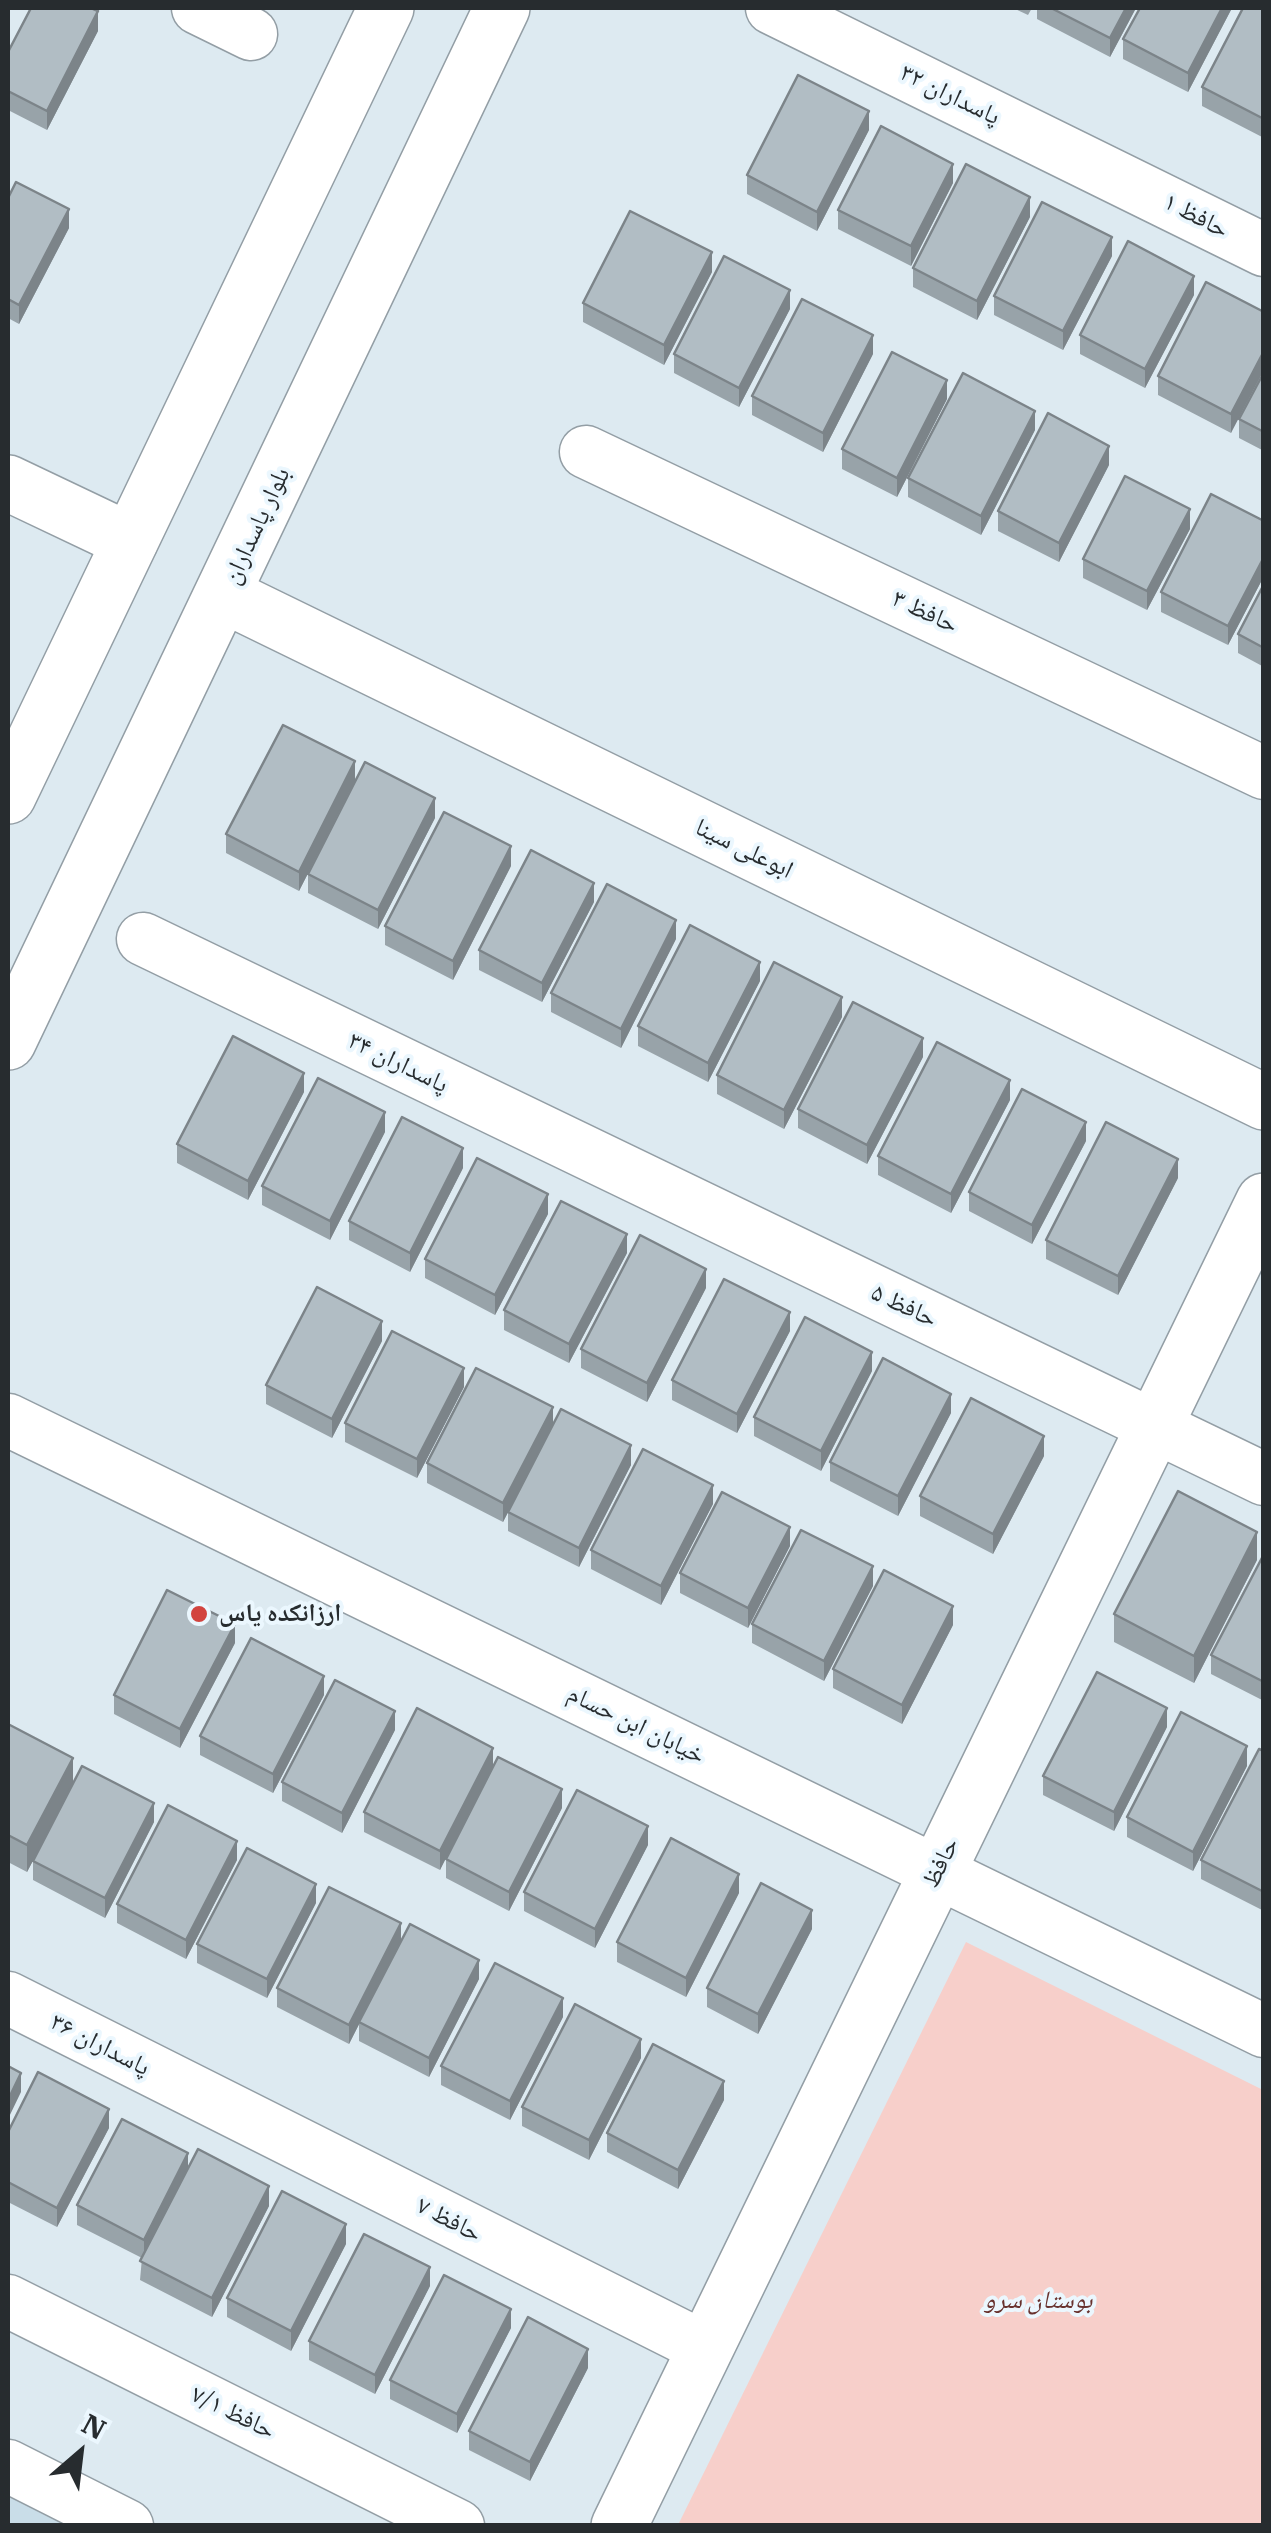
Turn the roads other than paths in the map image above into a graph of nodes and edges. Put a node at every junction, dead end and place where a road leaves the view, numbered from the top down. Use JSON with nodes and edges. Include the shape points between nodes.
{"nodes":[{"id":1,"x":198,"y":8,"type":"edge"},
{"id":2,"x":386,"y":8,"type":"edge"},
{"id":3,"x":502,"y":8,"type":"edge"},
{"id":4,"x":772,"y":8,"type":"edge"},
{"id":5,"x":252,"y":34,"type":"dead end"},
{"id":6,"x":1128,"y":182,"type":"joint"},
{"id":7,"x":1264,"y":250,"type":"edge"},
{"id":8,"x":586,"y":452,"type":"dead end"},
{"id":9,"x":8,"y":482,"type":"edge"},
{"id":10,"x":130,"y":542,"type":"junction"},
{"id":11,"x":224,"y":596,"type":"junction"},
{"id":12,"x":1264,"y":772,"type":"edge"},
{"id":13,"x":8,"y":796,"type":"edge"},
{"id":14,"x":143,"y":939,"type":"dead end"},
{"id":15,"x":8,"y":1042,"type":"edge"},
{"id":16,"x":1264,"y":1102,"type":"edge"},
{"id":17,"x":653,"y":1188,"type":"joint"},
{"id":18,"x":1264,"y":1201,"type":"edge"},
{"id":19,"x":8,"y":1420,"type":"edge"},
{"id":20,"x":1155,"y":1424,"type":"junction"},
{"id":21,"x":1264,"y":1480,"type":"edge"},
{"id":22,"x":937,"y":1872,"type":"junction"},
{"id":23,"x":8,"y":1998,"type":"edge"},
{"id":24,"x":1264,"y":2031,"type":"edge"},
{"id":25,"x":194,"y":2092,"type":"joint"},
{"id":26,"x":8,"y":2301,"type":"edge"},
{"id":27,"x":705,"y":2348,"type":"junction"},
{"id":28,"x":8,"y":2466,"type":"edge"},
{"id":29,"x":127,"y":2526,"type":"edge"},
{"id":30,"x":458,"y":2526,"type":"edge"},
{"id":31,"x":619,"y":2526,"type":"edge"}],
"edges":[{"from":1,"to":5,"type":"street"},
{"from":2,"to":10,"type":"street"},
{"from":3,"to":11,"type":"street","name":"بلوار پاسداران"},
{"from":4,"to":6,"type":"street","name":"پاسداران ۳۲"},
{"from":6,"to":7,"type":"street","name":"حافظ ۱"},
{"from":8,"to":12,"type":"street","name":"حافظ ۳"},
{"from":9,"to":10,"type":"street"},
{"from":10,"to":13,"type":"street"},
{"from":11,"to":15,"type":"street","name":"بلوار پاسداران"},
{"from":11,"to":16,"type":"street","name":"ابوعلی سینا"},
{"from":14,"to":17,"type":"street","name":"پاسداران ۳۴"},
{"from":17,"to":20,"type":"street","name":"حافظ ۵"},
{"from":18,"to":20,"type":"street","name":"حافظ"},
{"from":19,"to":22,"type":"street","name":"خیابان ابن حسام"},
{"from":20,"to":21,"type":"street","name":"حافظ ۵"},
{"from":20,"to":22,"type":"street","name":"حافظ"},
{"from":22,"to":24,"type":"street","name":"خیابان ابن حسام"},
{"from":22,"to":27,"type":"street","name":"حافظ"},
{"from":23,"to":25,"type":"street","name":"پاسداران ۳۶"},
{"from":25,"to":27,"type":"street","name":"حافظ ۷"},
{"from":26,"to":30,"type":"street","name":"حافظ ۷/۱"},
{"from":27,"to":31,"type":"street","name":"حافظ"},
{"from":28,"to":29,"type":"street"}]}
